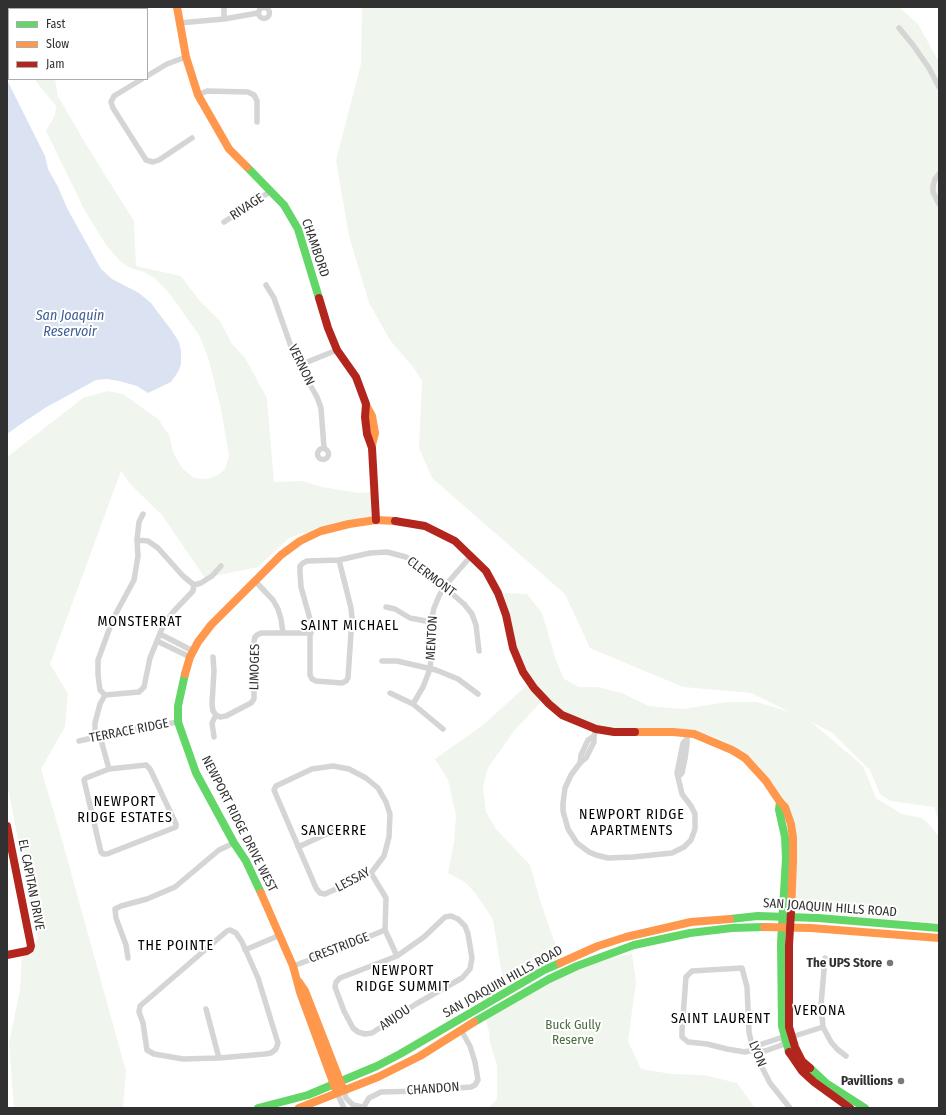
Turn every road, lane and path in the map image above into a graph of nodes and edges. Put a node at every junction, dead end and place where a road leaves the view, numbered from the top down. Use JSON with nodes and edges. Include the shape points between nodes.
{"nodes":[{"id":1,"x":177,"y":7,"type":"edge"},
{"id":2,"x":224,"y":7,"type":"edge"},
{"id":3,"x":258,"y":13,"type":"dead end"},
{"id":4,"x":224,"y":19,"type":"junction"},
{"id":5,"x":179,"y":23,"type":"junction"},
{"id":6,"x":899,"y":28,"type":"dead end"},
{"id":7,"x":186,"y":57,"type":"junction"},
{"id":8,"x":148,"y":75,"type":"edge"},
{"id":9,"x":140,"y":80,"type":"edge"},
{"id":10,"x":939,"y":87,"type":"edge"},
{"id":11,"x":198,"y":95,"type":"junction"},
{"id":12,"x":257,"y":122,"type":"dead end"},
{"id":13,"x":192,"y":138,"type":"dead end"},
{"id":14,"x":939,"y":174,"type":"edge"},
{"id":15,"x":271,"y":191,"type":"junction"},
{"id":16,"x":939,"y":204,"type":"edge"},
{"id":17,"x":224,"y":222,"type":"dead end"},
{"id":18,"x":266,"y":285,"type":"dead end"},
{"id":19,"x":338,"y":350,"type":"junction"},
{"id":20,"x":300,"y":365,"type":"junction"},
{"id":21,"x":324,"y":448,"type":"dead end"},
{"id":22,"x":143,"y":514,"type":"dead end"},
{"id":23,"x":376,"y":520,"type":"junction"},
{"id":24,"x":137,"y":540,"type":"junction"},
{"id":25,"x":471,"y":556,"type":"junction"},
{"id":26,"x":339,"y":560,"type":"junction"},
{"id":27,"x":221,"y":566,"type":"dead end"},
{"id":28,"x":255,"y":581,"type":"junction"},
{"id":29,"x":194,"y":585,"type":"junction"},
{"id":30,"x":444,"y":587,"type":"junction"},
{"id":31,"x":386,"y":607,"type":"dead end"},
{"id":32,"x":432,"y":622,"type":"junction"},
{"id":33,"x":283,"y":633,"type":"junction"},
{"id":34,"x":311,"y":633,"type":"junction"},
{"id":35,"x":160,"y":634,"type":"junction"},
{"id":36,"x":157,"y":641,"type":"junction"},
{"id":37,"x":174,"y":641,"type":"junction"},
{"id":38,"x":171,"y":648,"type":"junction"},
{"id":39,"x":479,"y":651,"type":"dead end"},
{"id":40,"x":191,"y":654,"type":"junction"},
{"id":41,"x":213,"y":657,"type":"dead end"},
{"id":42,"x":382,"y":661,"type":"dead end"},
{"id":43,"x":430,"y":669,"type":"junction"},
{"id":44,"x":390,"y":693,"type":"dead end"},
{"id":45,"x":478,"y":694,"type":"dead end"},
{"id":46,"x":107,"y":696,"type":"junction"},
{"id":47,"x":413,"y":704,"type":"junction"},
{"id":48,"x":216,"y":715,"type":"junction"},
{"id":49,"x":178,"y":722,"type":"junction"},
{"id":50,"x":443,"y":729,"type":"dead end"},
{"id":51,"x":595,"y":732,"type":"junction"},
{"id":52,"x":687,"y":736,"type":"junction"},
{"id":53,"x":98,"y":737,"type":"junction"},
{"id":54,"x":214,"y":737,"type":"dead end"},
{"id":55,"x":79,"y":741,"type":"dead end"},
{"id":56,"x":109,"y":769,"type":"junction"},
{"id":57,"x":7,"y":826,"type":"edge"},
{"id":58,"x":344,"y":826,"type":"dead end"},
{"id":59,"x":234,"y":843,"type":"junction"},
{"id":60,"x":298,"y":847,"type":"junction"},
{"id":61,"x":371,"y":873,"type":"junction"},
{"id":62,"x":787,"y":917,"type":"junction"},
{"id":63,"x":786,"y":926,"type":"junction"},
{"id":64,"x":939,"y":928,"type":"edge"},
{"id":65,"x":385,"y":930,"type":"junction"},
{"id":66,"x":280,"y":935,"type":"junction"},
{"id":67,"x":939,"y":938,"type":"edge"},
{"id":68,"x":245,"y":950,"type":"junction"},
{"id":69,"x":7,"y":955,"type":"edge"},
{"id":70,"x":397,"y":956,"type":"junction"},
{"id":71,"x":128,"y":958,"type":"dead end"},
{"id":72,"x":825,"y":958,"type":"dead end"},
{"id":73,"x":293,"y":966,"type":"junction"},
{"id":74,"x":206,"y":1009,"type":"dead end"},
{"id":75,"x":823,"y":1027,"type":"junction"},
{"id":76,"x":461,"y":1030,"type":"junction"},
{"id":77,"x":788,"y":1038,"type":"junction"},
{"id":78,"x":753,"y":1050,"type":"junction"},
{"id":79,"x":846,"y":1056,"type":"dead end"},
{"id":80,"x":219,"y":1058,"type":"junction"},
{"id":81,"x":337,"y":1083,"type":"junction"},
{"id":82,"x":341,"y":1092,"type":"junction"},
{"id":83,"x":258,"y":1108,"type":"edge"},
{"id":84,"x":301,"y":1108,"type":"edge"},
{"id":85,"x":344,"y":1108,"type":"edge"},
{"id":86,"x":363,"y":1108,"type":"edge"},
{"id":87,"x":790,"y":1108,"type":"edge"},
{"id":88,"x":850,"y":1108,"type":"edge"},
{"id":89,"x":865,"y":1108,"type":"edge"}],
"edges":[{"from":1,"to":5,"type":"street","name":"CHAMBORD"},
{"from":2,"to":4,"type":"street"},
{"from":3,"to":4,"type":"street"},
{"from":4,"to":5,"type":"street"},
{"from":5,"to":7,"type":"street","name":"CHAMBORD"},
{"from":6,"to":10,"type":"street","via":[[929,68]]},
{"from":7,"to":8,"type":"street"},
{"from":7,"to":11,"type":"street","name":"CHAMBORD"},
{"from":9,"to":13,"type":"street","via":[[114,96],[111,102],[146,160],[159,160]]},
{"from":11,"to":12,"type":"street","via":[[208,91],[248,92],[254,95],[257,101]]},
{"from":11,"to":15,"type":"street","name":"CHAMBORD","via":[[229,149]]},
{"from":14,"to":16,"type":"street","via":[[933,192]]},
{"from":15,"to":17,"type":"street","name":"RIVAGE"},
{"from":15,"to":19,"type":"street","name":"CHAMBORD","via":[[284,205],[298,229],[328,328]]},
{"from":18,"to":20,"type":"street","name":"VERNON","via":[[274,298],[295,358]]},
{"from":19,"to":20,"type":"street"},
{"from":19,"to":23,"type":"street","name":"CHAMBORD","via":[[356,376],[366,404],[369,422],[375,433],[372,448]]},
{"from":20,"to":21,"type":"street","name":"VERNON","via":[[321,408]]},
{"from":22,"to":24,"type":"street","via":[[139,522]]},
{"from":23,"to":25,"type":"street","via":[[425,526],[455,541]]},
{"from":23,"to":28,"type":"street","via":[[321,531],[300,541],[281,555]]},
{"from":24,"to":29,"type":"street","via":[[148,541],[158,548]]},
{"from":24,"to":46,"type":"street","via":[[138,556],[134,580],[113,619],[98,660],[100,690]]},
{"from":25,"to":30,"type":"street","name":"MENTON"},
{"from":25,"to":51,"type":"street","via":[[486,571],[498,593],[513,648],[523,672],[534,688],[562,715]]},
{"from":26,"to":30,"type":"street","name":"CLERMONT","via":[[387,552],[406,557]]},
{"from":26,"to":34,"type":"street","name":"CLERMONT","via":[[307,562],[300,566],[301,587]]},
{"from":26,"to":34,"type":"street","via":[[351,613],[346,681],[342,683],[312,679]]},
{"from":27,"to":29,"type":"street","via":[[212,576]]},
{"from":28,"to":33,"type":"street","via":[[278,609]]},
{"from":28,"to":40,"type":"street","via":[[211,625]]},
{"from":29,"to":35,"type":"street","via":[[193,591],[170,616]]},
{"from":30,"to":32,"type":"street","name":"MENTON","via":[[434,608]]},
{"from":30,"to":39,"type":"street","name":"CLERMONT","via":[[458,597],[472,614]]},
{"from":31,"to":32,"type":"street","via":[[410,618]]},
{"from":32,"to":43,"type":"street","name":"MENTON"},
{"from":33,"to":34,"type":"street"},
{"from":33,"to":48,"type":"street","name":"LIMOGES","via":[[261,633],[255,637],[254,699],[251,703],[226,716]]},
{"from":35,"to":36,"type":"street"},
{"from":35,"to":37,"type":"street"},
{"from":36,"to":38,"type":"street"},
{"from":36,"to":46,"type":"street","via":[[148,665],[144,687],[139,692]]},
{"from":37,"to":38,"type":"street"},
{"from":37,"to":40,"type":"street"},
{"from":38,"to":40,"type":"street"},
{"from":40,"to":49,"type":"street","via":[[181,688]]},
{"from":41,"to":48,"type":"street","via":[[212,704]]},
{"from":42,"to":43,"type":"street","via":[[397,661]]},
{"from":43,"to":45,"type":"street","via":[[458,679]]},
{"from":43,"to":47,"type":"street","name":"MENTON"},
{"from":44,"to":47,"type":"street"},
{"from":46,"to":53,"type":"street","via":[[100,704],[95,723]]},
{"from":47,"to":50,"type":"street"},
{"from":48,"to":54,"type":"street","via":[[212,723]]},
{"from":49,"to":53,"type":"street","name":"TERRACE RIDGE"},
{"from":49,"to":59,"type":"street","name":"NEWPORT RIDGE DRIVE WEST","via":[[196,773]]},
{"from":51,"to":52,"type":"street"},
{"from":51,"to":52,"type":"street","via":[[594,742],[586,758],[571,775],[563,795],[563,811],[568,829],[577,843],[589,852],[603,857],[623,858],[672,853],[691,840],[695,829],[695,814],[682,794],[678,777],[682,773]]},
{"from":52,"to":62,"type":"street","via":[[709,740],[745,758],[762,776],[780,802],[786,851]]},
{"from":53,"to":55,"type":"street","name":"TERRACE RIDGE"},
{"from":53,"to":56,"type":"street"},
{"from":56,"to":56,"type":"street","via":[[84,780],[103,854],[176,827],[146,765]]},
{"from":57,"to":69,"type":"street","name":"EL CAPITAN DRIVE","via":[[31,946],[27,951]]},
{"from":58,"to":60,"type":"street"},
{"from":59,"to":66,"type":"street","name":"NEWPORT RIDGE DRIVE WEST","via":[[246,861]]},
{"from":59,"to":71,"type":"street","via":[[219,850],[175,887],[116,910]]},
{"from":60,"to":61,"type":"street","name":"LESSAY","via":[[320,893],[325,894]]},
{"from":60,"to":61,"type":"street","name":"LESSAY","via":[[275,794],[276,786],[312,769],[333,766],[349,769],[378,788],[390,814],[390,837],[384,856]]},
{"from":61,"to":65,"type":"street","via":[[386,898]]},
{"from":62,"to":63,"type":"street"},
{"from":62,"to":64,"type":"street","name":"SAN JOAQUIN HILLS ROAD"},
{"from":62,"to":81,"type":"street","name":"SAN JOAQUIN HILLS ROAD","via":[[752,916],[690,922],[657,928],[598,946],[544,970],[400,1054]]},
{"from":63,"to":67,"type":"street","name":"SAN JOAQUIN HILLS ROAD"},
{"from":63,"to":76,"type":"street","name":"SAN JOAQUIN HILLS ROAD","via":[[690,933],[634,945],[549,979]]},
{"from":63,"to":77,"type":"street","via":[[781,997],[782,1026]]},
{"from":65,"to":70,"type":"street"},
{"from":65,"to":73,"type":"street","name":"CRESTRIDGE"},
{"from":66,"to":68,"type":"street"},
{"from":66,"to":73,"type":"street","name":"NEWPORT RIDGE DRIVE WEST"},
{"from":68,"to":80,"type":"street","via":[[258,978],[278,1046],[271,1053]]},
{"from":68,"to":80,"type":"street","via":[[236,933],[227,931],[140,1006],[139,1012],[148,1050],[154,1054],[183,1059]]},
{"from":70,"to":70,"type":"street","name":"ANJOU","via":[[424,937],[445,917],[450,916],[465,926],[472,958],[470,969],[462,978],[372,1033],[358,1032],[344,1011],[335,987],[336,982],[340,978]]},
{"from":72,"to":75,"type":"street","via":[[821,1006]]},
{"from":73,"to":81,"type":"street","name":"NEWPORT RIDGE DRIVE WEST","via":[[300,992]]},
{"from":74,"to":80,"type":"street"},
{"from":75,"to":77,"type":"street"},
{"from":75,"to":79,"type":"street","via":[[831,1042]]},
{"from":76,"to":82,"type":"street","name":"SAN JOAQUIN HILLS ROAD","via":[[420,1056]]},
{"from":76,"to":86,"type":"street","name":"CHANDON","via":[[475,1062],[478,1080],[475,1085],[420,1092],[381,1092],[369,1098]]},
{"from":77,"to":78,"type":"street","via":[[759,1045]]},
{"from":77,"to":88,"type":"street","via":[[788,1050],[802,1071]]},
{"from":77,"to":89,"type":"street","via":[[806,1065],[826,1083]]},
{"from":78,"to":78,"type":"street","name":"LYON","via":[[749,1032],[747,987],[742,968],[692,971],[686,977],[682,1037],[688,1042],[745,1052]]},
{"from":78,"to":87,"type":"street","name":"LYON","via":[[770,1083]]},
{"from":81,"to":82,"type":"street","name":"NEWPORT RIDGE DRIVE WEST"},
{"from":81,"to":83,"type":"street","name":"SAN JOAQUIN HILLS ROAD","via":[[308,1095]]},
{"from":82,"to":84,"type":"street","name":"SAN JOAQUIN HILLS ROAD"},
{"from":82,"to":85,"type":"street"},
{"from":82,"to":86,"type":"street","via":[[353,1105]]}]}
